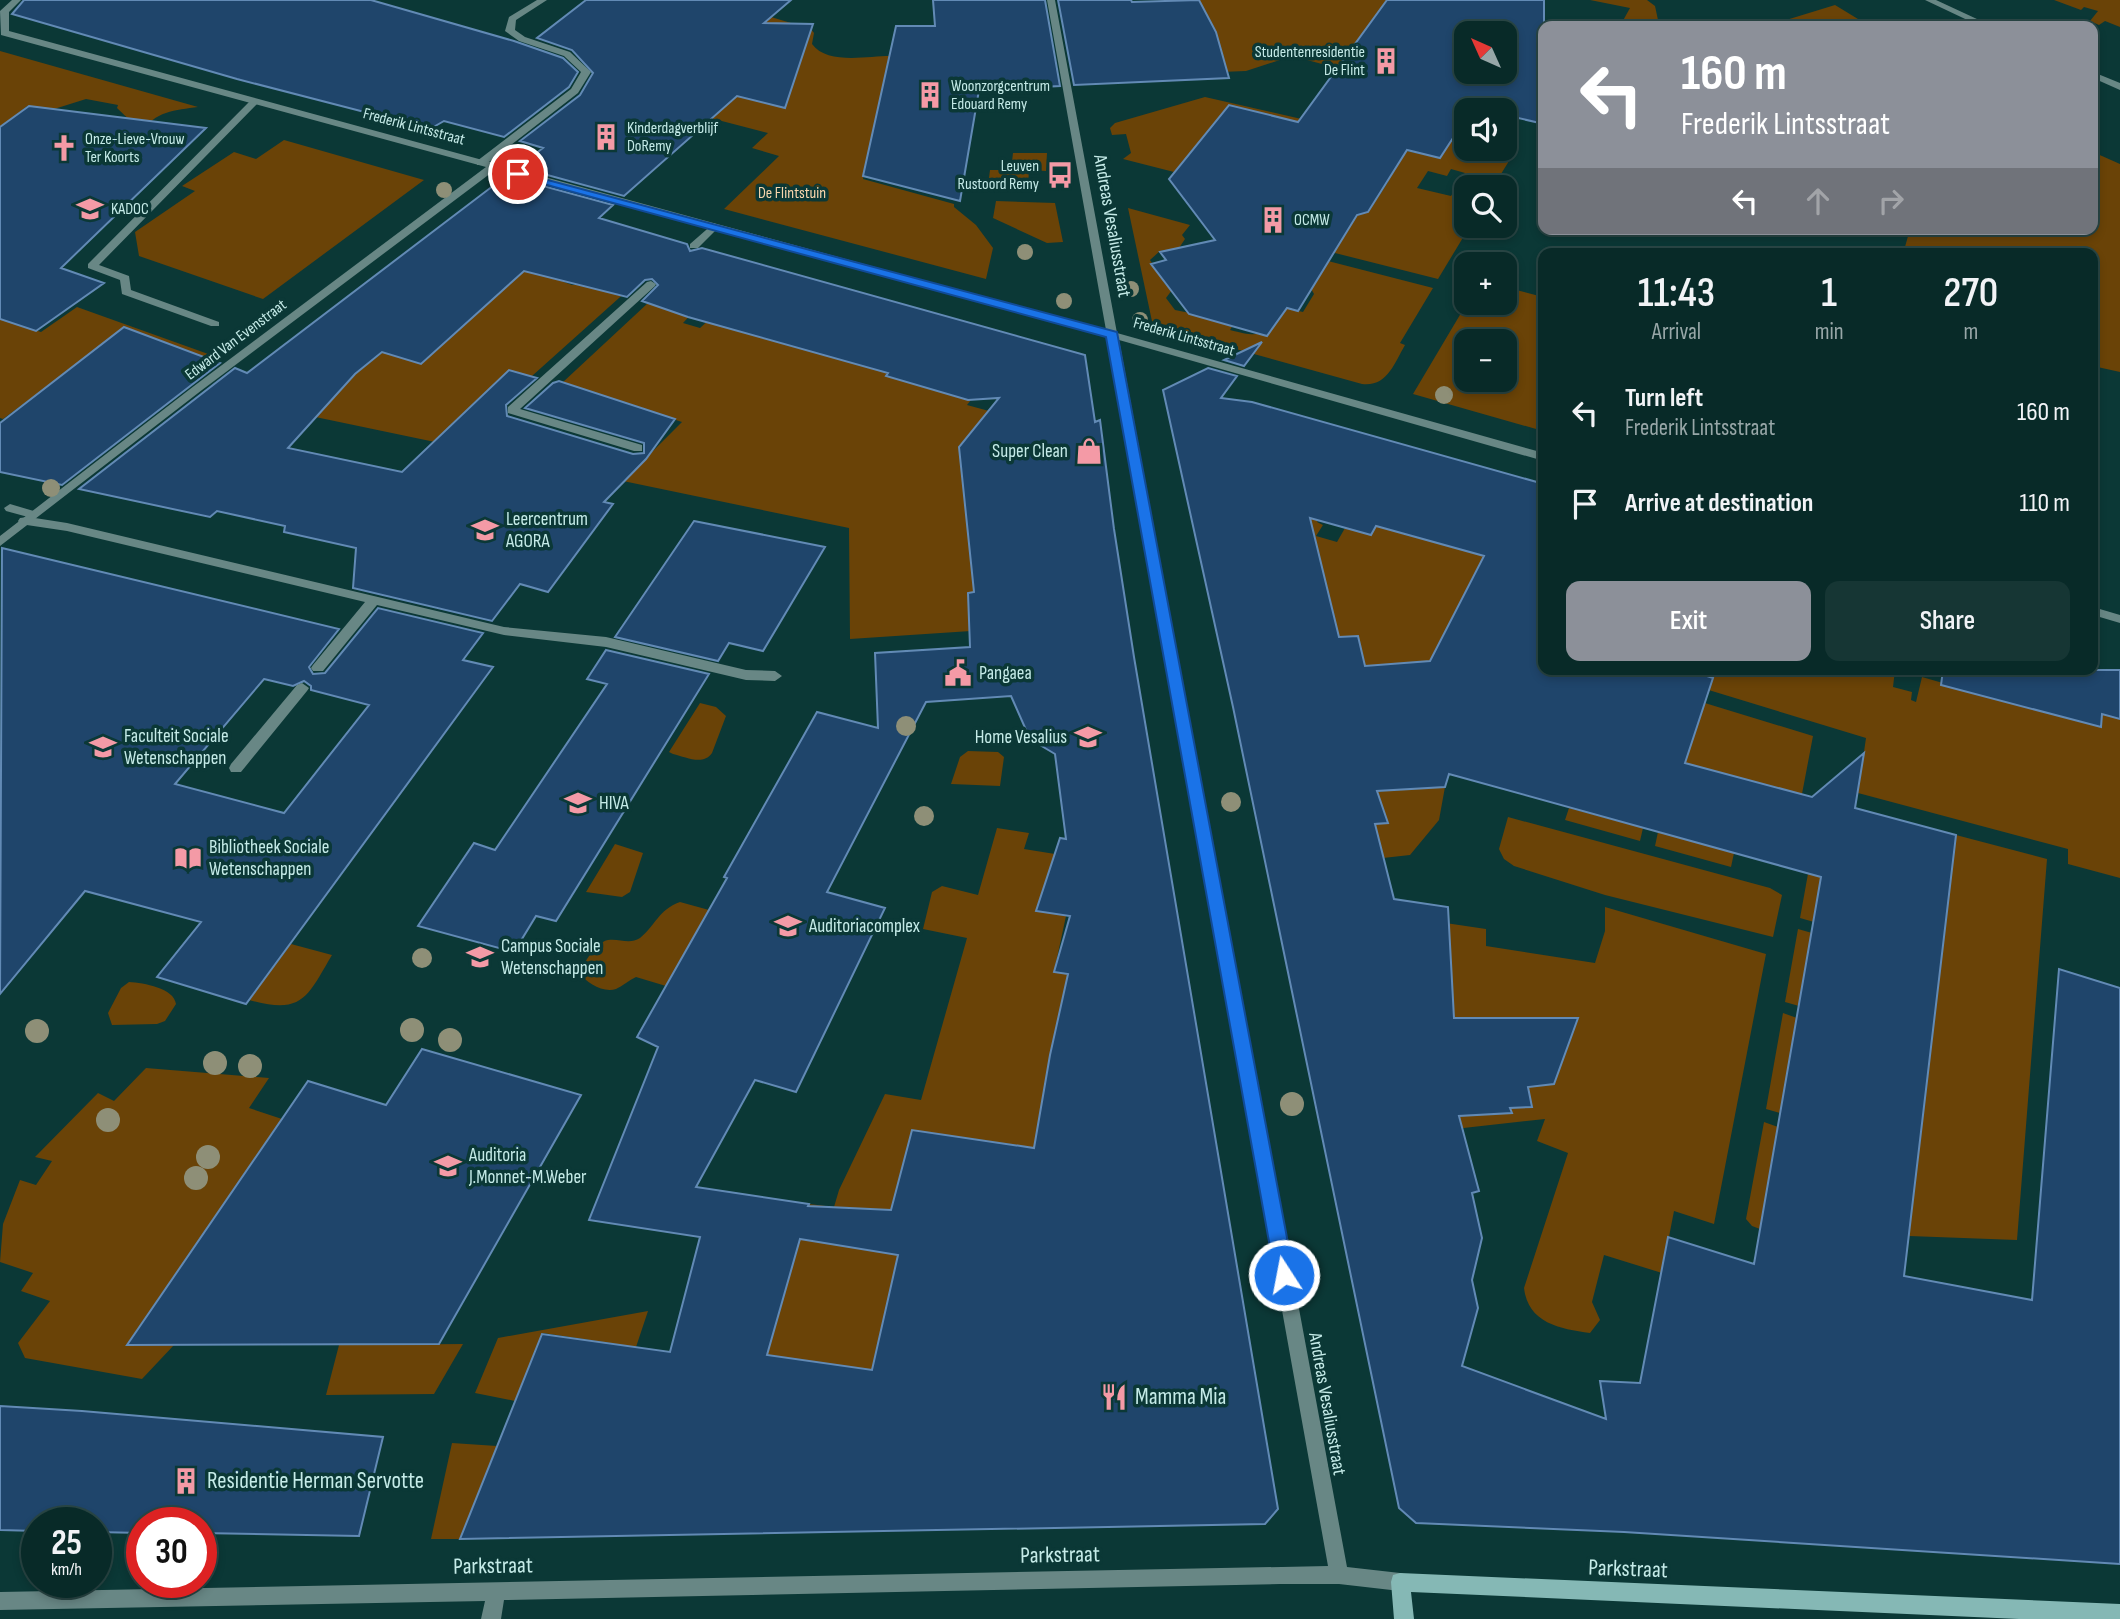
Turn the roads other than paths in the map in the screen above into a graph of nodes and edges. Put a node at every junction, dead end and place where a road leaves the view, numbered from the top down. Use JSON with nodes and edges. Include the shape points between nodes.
{"nodes":[{"id":1,"x":17,"y":0,"type":"edge"},
{"id":2,"x":543,"y":0,"type":"edge"},
{"id":3,"x":1051,"y":0,"type":"edge"},
{"id":4,"x":1929,"y":0,"type":"edge"},
{"id":5,"x":1976,"y":21,"type":"edge"},
{"id":6,"x":2,"y":34,"type":"edge"},
{"id":7,"x":2098,"y":77,"type":"edge"},
{"id":8,"x":2120,"y":87,"type":"edge"},
{"id":9,"x":254,"y":102,"type":"junction"},
{"id":10,"x":481,"y":163,"type":"junction"},
{"id":11,"x":493,"y":167,"type":"junction"},
{"id":12,"x":713,"y":226,"type":"junction"},
{"id":13,"x":694,"y":246,"type":"dead end"},
{"id":14,"x":651,"y":285,"type":"dead end"},
{"id":15,"x":215,"y":324,"type":"dead end"},
{"id":16,"x":1112,"y":335,"type":"junction"},
{"id":17,"x":638,"y":448,"type":"dead end"},
{"id":18,"x":1538,"y":455,"type":"edge"},
{"id":19,"x":10,"y":508,"type":"dead end"},
{"id":20,"x":28,"y":518,"type":"junction"},
{"id":21,"x":0,"y":542,"type":"edge"},
{"id":22,"x":374,"y":600,"type":"junction"},
{"id":23,"x":2098,"y":612,"type":"edge"},
{"id":24,"x":2120,"y":619,"type":"edge"},
{"id":25,"x":318,"y":668,"type":"dead end"},
{"id":26,"x":775,"y":676,"type":"dead end"},
{"id":27,"x":302,"y":688,"type":"dead end"},
{"id":28,"x":236,"y":768,"type":"dead end"},
{"id":29,"x":1339,"y":1575,"type":"junction"},
{"id":30,"x":1400,"y":1582,"type":"junction"},
{"id":31,"x":496,"y":1590,"type":"junction"},
{"id":32,"x":0,"y":1601,"type":"edge"},
{"id":33,"x":2120,"y":1614,"type":"edge"},
{"id":34,"x":491,"y":1619,"type":"edge"},
{"id":35,"x":1405,"y":1619,"type":"edge"}],
"edges":[{"from":1,"to":6,"type":"street","via":[[5,11]]},
{"from":2,"to":10,"type":"street","via":[[512,19],[510,31],[567,54],[586,72],[575,90]]},
{"from":3,"to":16,"type":"street","name":"Andreas Vesaliusstraat"},
{"from":4,"to":5,"type":"street"},
{"from":6,"to":9,"type":"street","name":"Frederik Lintsstraat"},
{"from":7,"to":8,"type":"street"},
{"from":9,"to":10,"type":"street","name":"Frederik Lintsstraat"},
{"from":9,"to":15,"type":"street","via":[[92,266],[125,278],[126,292]]},
{"from":10,"to":11,"type":"street","name":"Frederik Lintsstraat"},
{"from":11,"to":12,"type":"street","name":"Frederik Lintsstraat"},
{"from":11,"to":20,"type":"street","name":"Edward Van Evenstraat"},
{"from":12,"to":13,"type":"street"},
{"from":12,"to":16,"type":"street","name":"Frederik Lintsstraat"},
{"from":14,"to":17,"type":"street","via":[[512,410]]},
{"from":16,"to":18,"type":"street","name":"Frederik Lintsstraat"},
{"from":16,"to":29,"type":"street","name":"Andreas Vesaliusstraat"},
{"from":19,"to":20,"type":"street"},
{"from":20,"to":21,"type":"street","name":"Edward Van Evenstraat"},
{"from":20,"to":22,"type":"street"},
{"from":22,"to":25,"type":"street"},
{"from":22,"to":26,"type":"street","via":[[505,631],[606,642],[746,675]]},
{"from":23,"to":24,"type":"street"},
{"from":27,"to":28,"type":"street"},
{"from":29,"to":30,"type":"street","name":"Parkstraat"},
{"from":29,"to":31,"type":"street","name":"Parkstraat"},
{"from":30,"to":33,"type":"street","name":"Parkstraat"},
{"from":30,"to":35,"type":"street"},
{"from":31,"to":32,"type":"street","name":"Parkstraat"},
{"from":31,"to":34,"type":"street"}]}
